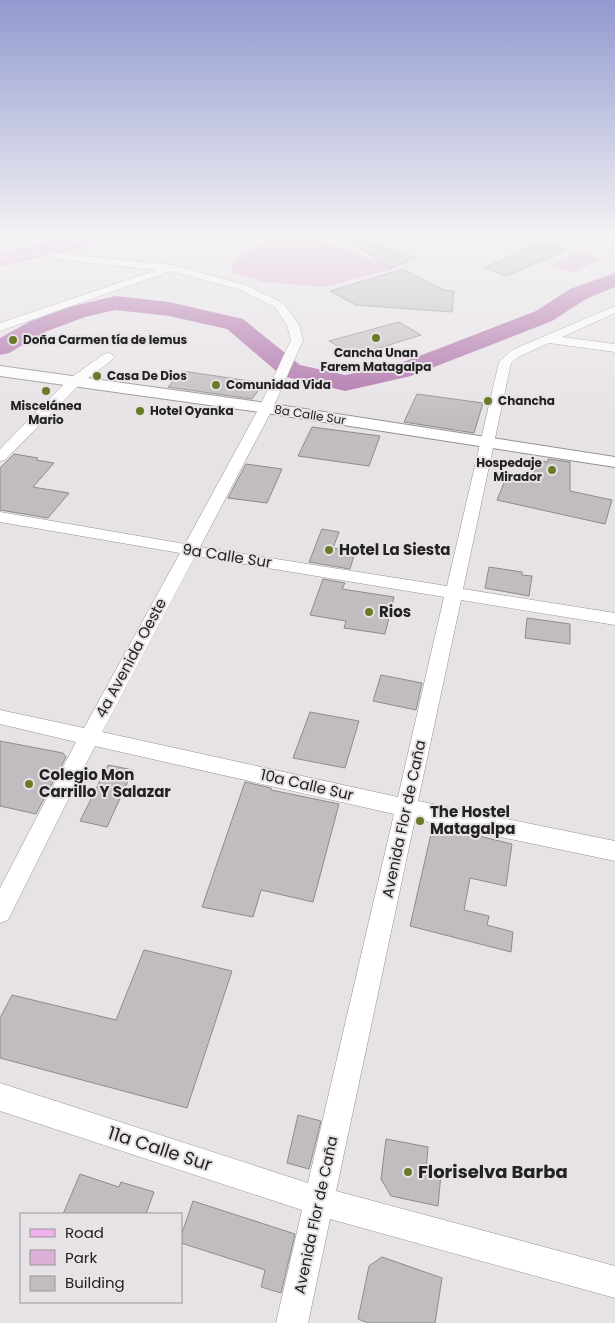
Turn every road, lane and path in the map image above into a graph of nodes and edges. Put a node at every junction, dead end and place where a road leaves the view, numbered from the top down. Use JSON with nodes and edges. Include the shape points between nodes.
{"nodes":[{"id":1,"x":88,"y":297,"type":"edge"},
{"id":2,"x":262,"y":297,"type":"edge"},
{"id":3,"x":615,"y":309,"type":"edge"},
{"id":4,"x":0,"y":327,"type":"edge"},
{"id":5,"x":547,"y":339,"type":"junction"},
{"id":6,"x":615,"y":348,"type":"edge"},
{"id":7,"x":108,"y":358,"type":"dead end"},
{"id":8,"x":1,"y":370,"type":"edge"},
{"id":9,"x":74,"y":382,"type":"junction"},
{"id":10,"x":266,"y":408,"type":"junction"},
{"id":11,"x":487,"y":443,"type":"junction"},
{"id":12,"x":0,"y":457,"type":"edge"},
{"id":13,"x":615,"y":462,"type":"edge"},
{"id":14,"x":0,"y":517,"type":"edge"},
{"id":15,"x":189,"y":550,"type":"junction"},
{"id":16,"x":454,"y":593,"type":"junction"},
{"id":17,"x":615,"y":618,"type":"edge"},
{"id":18,"x":0,"y":716,"type":"edge"},
{"id":19,"x":89,"y":736,"type":"junction"},
{"id":20,"x":407,"y":808,"type":"junction"},
{"id":21,"x":615,"y":851,"type":"edge"},
{"id":22,"x":0,"y":912,"type":"edge"},
{"id":23,"x":0,"y":1097,"type":"edge"},
{"id":24,"x":320,"y":1200,"type":"junction"},
{"id":25,"x":615,"y":1282,"type":"edge"},
{"id":26,"x":292,"y":1323,"type":"edge"}],
"edges":[{"from":1,"to":4,"type":"street"},
{"from":2,"to":10,"type":"street","name":"4a Avenida Oeste","via":[[279,305],[293,325],[297,340]]},
{"from":3,"to":5,"type":"street","name":"Avenida Flor de Caña"},
{"from":5,"to":6,"type":"street"},
{"from":5,"to":11,"type":"street","name":"Avenida Flor de Caña","via":[[516,353],[506,362]]},
{"from":7,"to":9,"type":"street"},
{"from":8,"to":9,"type":"street","name":"8a Calle Sur"},
{"from":9,"to":10,"type":"street","name":"8a Calle Sur"},
{"from":9,"to":12,"type":"street"},
{"from":10,"to":11,"type":"street","name":"8a Calle Sur"},
{"from":10,"to":15,"type":"street","name":"4a Avenida Oeste"},
{"from":11,"to":13,"type":"street","name":"8a Calle Sur"},
{"from":11,"to":16,"type":"street","name":"Avenida Flor de Caña"},
{"from":14,"to":15,"type":"street","name":"9a Calle Sur"},
{"from":15,"to":16,"type":"street","name":"9a Calle Sur"},
{"from":15,"to":19,"type":"street","name":"4a Avenida Oeste"},
{"from":16,"to":17,"type":"street","name":"9a Calle Sur"},
{"from":16,"to":20,"type":"street","name":"Avenida Flor de Caña"},
{"from":18,"to":19,"type":"street","name":"10a Calle Sur"},
{"from":19,"to":20,"type":"street","name":"10a Calle Sur"},
{"from":19,"to":22,"type":"street","name":"4a Avenida Oeste"},
{"from":20,"to":21,"type":"street","name":"10a Calle Sur"},
{"from":20,"to":24,"type":"street","name":"Avenida Flor de Caña"},
{"from":23,"to":24,"type":"street","name":"11a Calle Sur"},
{"from":24,"to":25,"type":"street","name":"11a Calle Sur"},
{"from":24,"to":26,"type":"street","name":"Avenida Flor de Caña"}]}
